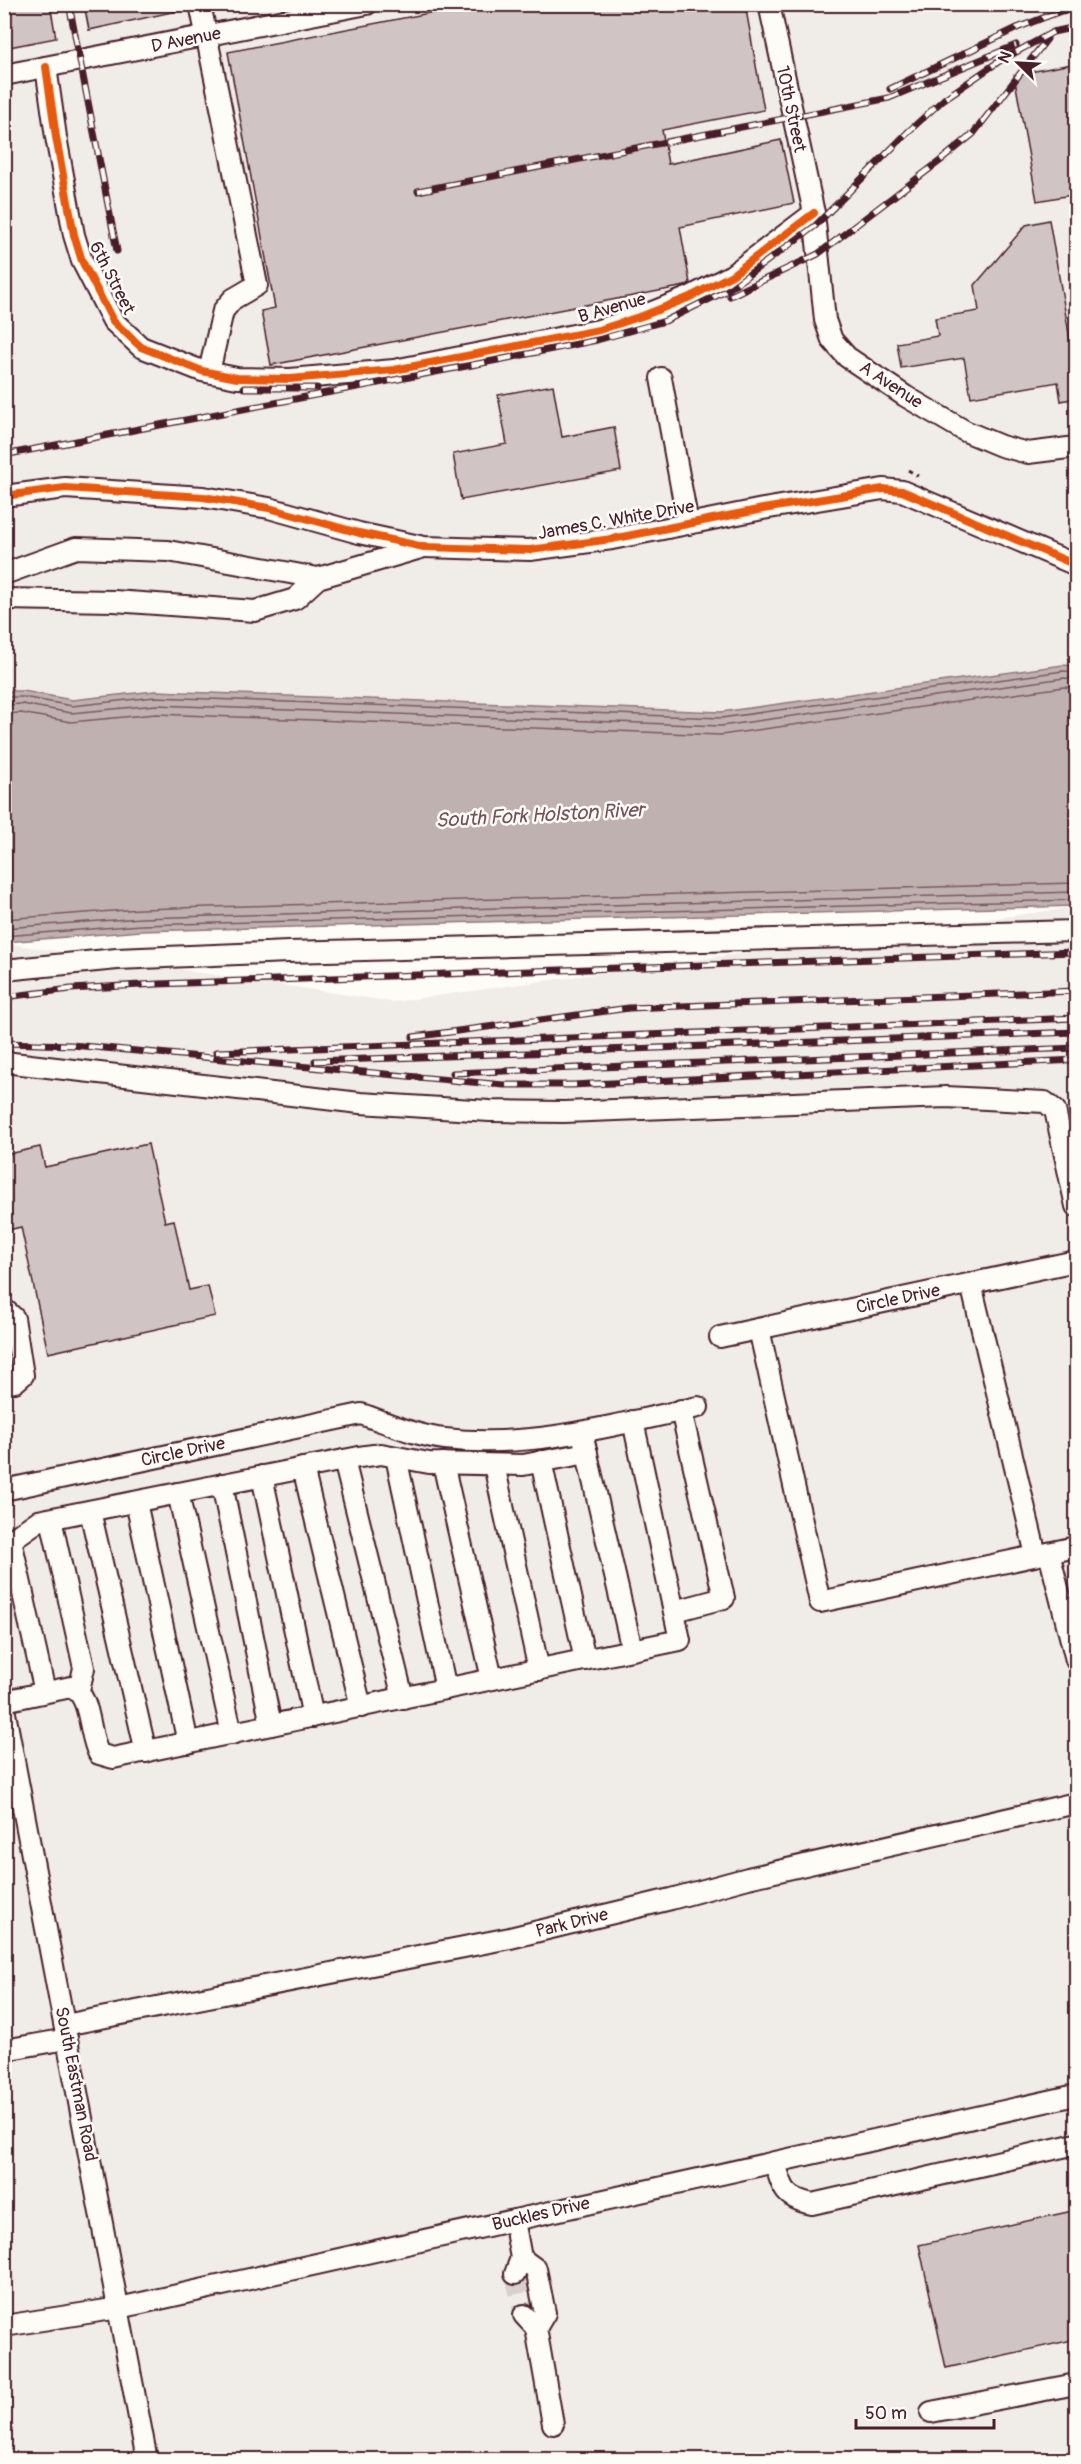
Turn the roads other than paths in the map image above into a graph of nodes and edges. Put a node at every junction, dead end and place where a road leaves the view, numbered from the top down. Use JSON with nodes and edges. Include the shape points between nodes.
{"nodes":[{"id":1,"x":200,"y":4,"type":"edge"},
{"id":2,"x":367,"y":4,"type":"edge"},
{"id":3,"x":769,"y":4,"type":"edge"},
{"id":4,"x":207,"y":35,"type":"junction"},
{"id":5,"x":46,"y":67,"type":"junction"},
{"id":6,"x":4,"y":75,"type":"edge"},
{"id":7,"x":814,"y":213,"type":"junction"},
{"id":8,"x":394,"y":370,"type":"joint"},
{"id":9,"x":209,"y":372,"type":"junction"},
{"id":10,"x":661,"y":378,"type":"dead end"},
{"id":11,"x":1077,"y":447,"type":"edge"},
{"id":12,"x":4,"y":496,"type":"edge"},
{"id":13,"x":688,"y":524,"type":"junction"},
{"id":14,"x":424,"y":547,"type":"junction"},
{"id":15,"x":1077,"y":565,"type":"edge"},
{"id":16,"x":4,"y":574,"type":"edge"},
{"id":17,"x":318,"y":578,"type":"junction"},
{"id":18,"x":4,"y":599,"type":"edge"},
{"id":19,"x":1077,"y":931,"type":"edge"},
{"id":20,"x":4,"y":970,"type":"edge"},
{"id":21,"x":4,"y":1062,"type":"edge"},
{"id":22,"x":1077,"y":1206,"type":"edge"},
{"id":23,"x":1077,"y":1260,"type":"edge"},
{"id":24,"x":971,"y":1284,"type":"junction"},
{"id":25,"x":4,"y":1309,"type":"edge"},
{"id":26,"x":759,"y":1329,"type":"junction"},
{"id":27,"x":720,"y":1337,"type":"dead end"},
{"id":28,"x":4,"y":1384,"type":"edge"},
{"id":29,"x":633,"y":1421,"type":"junction"},
{"id":30,"x":582,"y":1432,"type":"junction"},
{"id":31,"x":587,"y":1453,"type":"junction"},
{"id":32,"x":396,"y":1457,"type":"junction"},
{"id":33,"x":344,"y":1460,"type":"junction"},
{"id":34,"x":542,"y":1461,"type":"junction"},
{"id":35,"x":443,"y":1463,"type":"junction"},
{"id":36,"x":495,"y":1465,"type":"junction"},
{"id":37,"x":303,"y":1468,"type":"junction"},
{"id":38,"x":262,"y":1476,"type":"junction"},
{"id":39,"x":222,"y":1484,"type":"junction"},
{"id":40,"x":4,"y":1490,"type":"edge"},
{"id":41,"x":178,"y":1493,"type":"junction"},
{"id":42,"x":136,"y":1502,"type":"junction"},
{"id":43,"x":90,"y":1511,"type":"junction"},
{"id":44,"x":51,"y":1519,"type":"junction"},
{"id":45,"x":8,"y":1543,"type":"edge"},
{"id":46,"x":1077,"y":1547,"type":"edge"},
{"id":47,"x":1043,"y":1554,"type":"junction"},
{"id":48,"x":675,"y":1611,"type":"junction"},
{"id":49,"x":632,"y":1650,"type":"junction"},
{"id":50,"x":585,"y":1660,"type":"junction"},
{"id":51,"x":1077,"y":1660,"type":"edge"},
{"id":52,"x":539,"y":1670,"type":"junction"},
{"id":53,"x":492,"y":1679,"type":"junction"},
{"id":54,"x":446,"y":1689,"type":"junction"},
{"id":55,"x":79,"y":1690,"type":"junction"},
{"id":56,"x":45,"y":1692,"type":"junction"},
{"id":57,"x":403,"y":1698,"type":"junction"},
{"id":58,"x":4,"y":1701,"type":"edge"},
{"id":59,"x":362,"y":1707,"type":"junction"},
{"id":60,"x":4,"y":1708,"type":"edge"},
{"id":61,"x":313,"y":1717,"type":"junction"},
{"id":62,"x":271,"y":1725,"type":"junction"},
{"id":63,"x":232,"y":1734,"type":"junction"},
{"id":64,"x":188,"y":1743,"type":"junction"},
{"id":65,"x":146,"y":1752,"type":"junction"},
{"id":66,"x":1077,"y":1803,"type":"edge"},
{"id":67,"x":66,"y":2032,"type":"junction"},
{"id":68,"x":4,"y":2050,"type":"edge"},
{"id":69,"x":1077,"y":2095,"type":"edge"},
{"id":70,"x":1077,"y":2144,"type":"edge"},
{"id":71,"x":775,"y":2162,"type":"junction"},
{"id":72,"x":514,"y":2220,"type":"junction"},
{"id":73,"x":119,"y":2308,"type":"junction"},
{"id":74,"x":4,"y":2325,"type":"edge"},
{"id":75,"x":1077,"y":2384,"type":"edge"},
{"id":76,"x":931,"y":2412,"type":"dead end"},
{"id":77,"x":554,"y":2424,"type":"dead end"},
{"id":78,"x":147,"y":2460,"type":"edge"}],
"edges":[{"from":1,"to":4,"type":"street"},
{"from":2,"to":4,"type":"street","name":"D Avenue"},
{"from":3,"to":7,"type":"street","name":"10th Street"},
{"from":4,"to":5,"type":"street","name":"D Avenue"},
{"from":4,"to":9,"type":"street","via":[[258,285],[233,299],[223,311]]},
{"from":5,"to":6,"type":"street","name":"D Avenue"},
{"from":5,"to":9,"type":"street","name":"6th Street","via":[[74,235],[82,261],[113,321],[141,347]]},
{"from":7,"to":8,"type":"street","name":"B Avenue","via":[[732,275],[645,315],[598,330]]},
{"from":7,"to":11,"type":"street","name":"A Avenue","via":[[825,320],[832,340],[847,357],[905,396],[1001,446],[1028,453]]},
{"from":8,"to":9,"type":"street","name":"6th Street","via":[[290,379],[237,378]]},
{"from":10,"to":13,"type":"street"},
{"from":12,"to":14,"type":"street","name":"James C. White Drive","via":[[65,488],[203,497],[269,508]]},
{"from":13,"to":14,"type":"street","name":"James C. White Drive","via":[[530,550]]},
{"from":13,"to":15,"type":"street","name":"James C. White Drive","via":[[884,489],[902,491]]},
{"from":14,"to":17,"type":"street"},
{"from":16,"to":17,"type":"street","via":[[76,548],[168,551]]},
{"from":17,"to":18,"type":"street","via":[[295,599],[255,611],[114,601]]},
{"from":19,"to":20,"type":"street","via":[[288,952],[117,959]]},
{"from":21,"to":22,"type":"street","via":[[360,1103],[490,1111],[564,1112],[946,1097],[1045,1102],[1055,1110]]},
{"from":23,"to":24,"type":"street","name":"Circle Drive"},
{"from":24,"to":26,"type":"street","name":"Circle Drive"},
{"from":24,"to":47,"type":"street"},
{"from":25,"to":28,"type":"street","via":[[14,1318],[23,1375]]},
{"from":26,"to":27,"type":"street","name":"Circle Drive"},
{"from":26,"to":47,"type":"street","via":[[820,1602]]},
{"from":29,"to":30,"type":"street"},
{"from":29,"to":48,"type":"street"},
{"from":29,"to":48,"type":"street","via":[[689,1409],[724,1598]]},
{"from":30,"to":31,"type":"street"},
{"from":30,"to":40,"type":"street","name":"Circle Drive","via":[[501,1441],[444,1439],[362,1414]]},
{"from":31,"to":34,"type":"street"},
{"from":31,"to":49,"type":"street"},
{"from":32,"to":33,"type":"street","via":[[381,1454]]},
{"from":32,"to":35,"type":"street"},
{"from":32,"to":54,"type":"street"},
{"from":33,"to":37,"type":"street"},
{"from":33,"to":57,"type":"street"},
{"from":34,"to":36,"type":"street"},
{"from":34,"to":50,"type":"street"},
{"from":35,"to":36,"type":"street"},
{"from":35,"to":53,"type":"street"},
{"from":36,"to":52,"type":"street"},
{"from":37,"to":38,"type":"street"},
{"from":37,"to":59,"type":"street"},
{"from":38,"to":39,"type":"street"},
{"from":38,"to":61,"type":"street"},
{"from":39,"to":41,"type":"street"},
{"from":39,"to":62,"type":"street"},
{"from":41,"to":42,"type":"street"},
{"from":41,"to":63,"type":"street"},
{"from":42,"to":43,"type":"street"},
{"from":42,"to":64,"type":"street"},
{"from":43,"to":44,"type":"street"},
{"from":43,"to":65,"type":"street"},
{"from":44,"to":45,"type":"street","via":[[38,1521]]},
{"from":44,"to":55,"type":"street","via":[[84,1668]]},
{"from":45,"to":56,"type":"street"},
{"from":46,"to":47,"type":"street"},
{"from":47,"to":51,"type":"street"},
{"from":48,"to":49,"type":"street","via":[[680,1640]]},
{"from":49,"to":50,"type":"street"},
{"from":50,"to":52,"type":"street"},
{"from":52,"to":53,"type":"street"},
{"from":53,"to":54,"type":"street"},
{"from":54,"to":57,"type":"street"},
{"from":55,"to":56,"type":"street","via":[[72,1687]]},
{"from":55,"to":65,"type":"street","via":[[99,1754],[113,1758]]},
{"from":56,"to":58,"type":"street"},
{"from":57,"to":59,"type":"street"},
{"from":59,"to":61,"type":"street"},
{"from":60,"to":67,"type":"street","name":"South Eastman Road"},
{"from":61,"to":62,"type":"street"},
{"from":62,"to":63,"type":"street"},
{"from":63,"to":64,"type":"street"},
{"from":64,"to":65,"type":"street"},
{"from":66,"to":67,"type":"street","name":"Park Drive","via":[[748,1878],[510,1938]]},
{"from":67,"to":68,"type":"street","name":"Park Drive"},
{"from":67,"to":73,"type":"street","name":"South Eastman Road"},
{"from":69,"to":71,"type":"street","name":"Buckles Drive"},
{"from":70,"to":71,"type":"street","via":[[813,2204],[798,2201],[785,2192]]},
{"from":71,"to":72,"type":"street","name":"Buckles Drive"},
{"from":72,"to":73,"type":"street","name":"Buckles Drive"},
{"from":72,"to":77,"type":"street","via":[[518,2266],[536,2269],[545,2313],[530,2322]]},
{"from":73,"to":74,"type":"street","name":"Buckles Drive"},
{"from":73,"to":78,"type":"street","name":"South Eastman Road"},
{"from":75,"to":76,"type":"street"}]}
